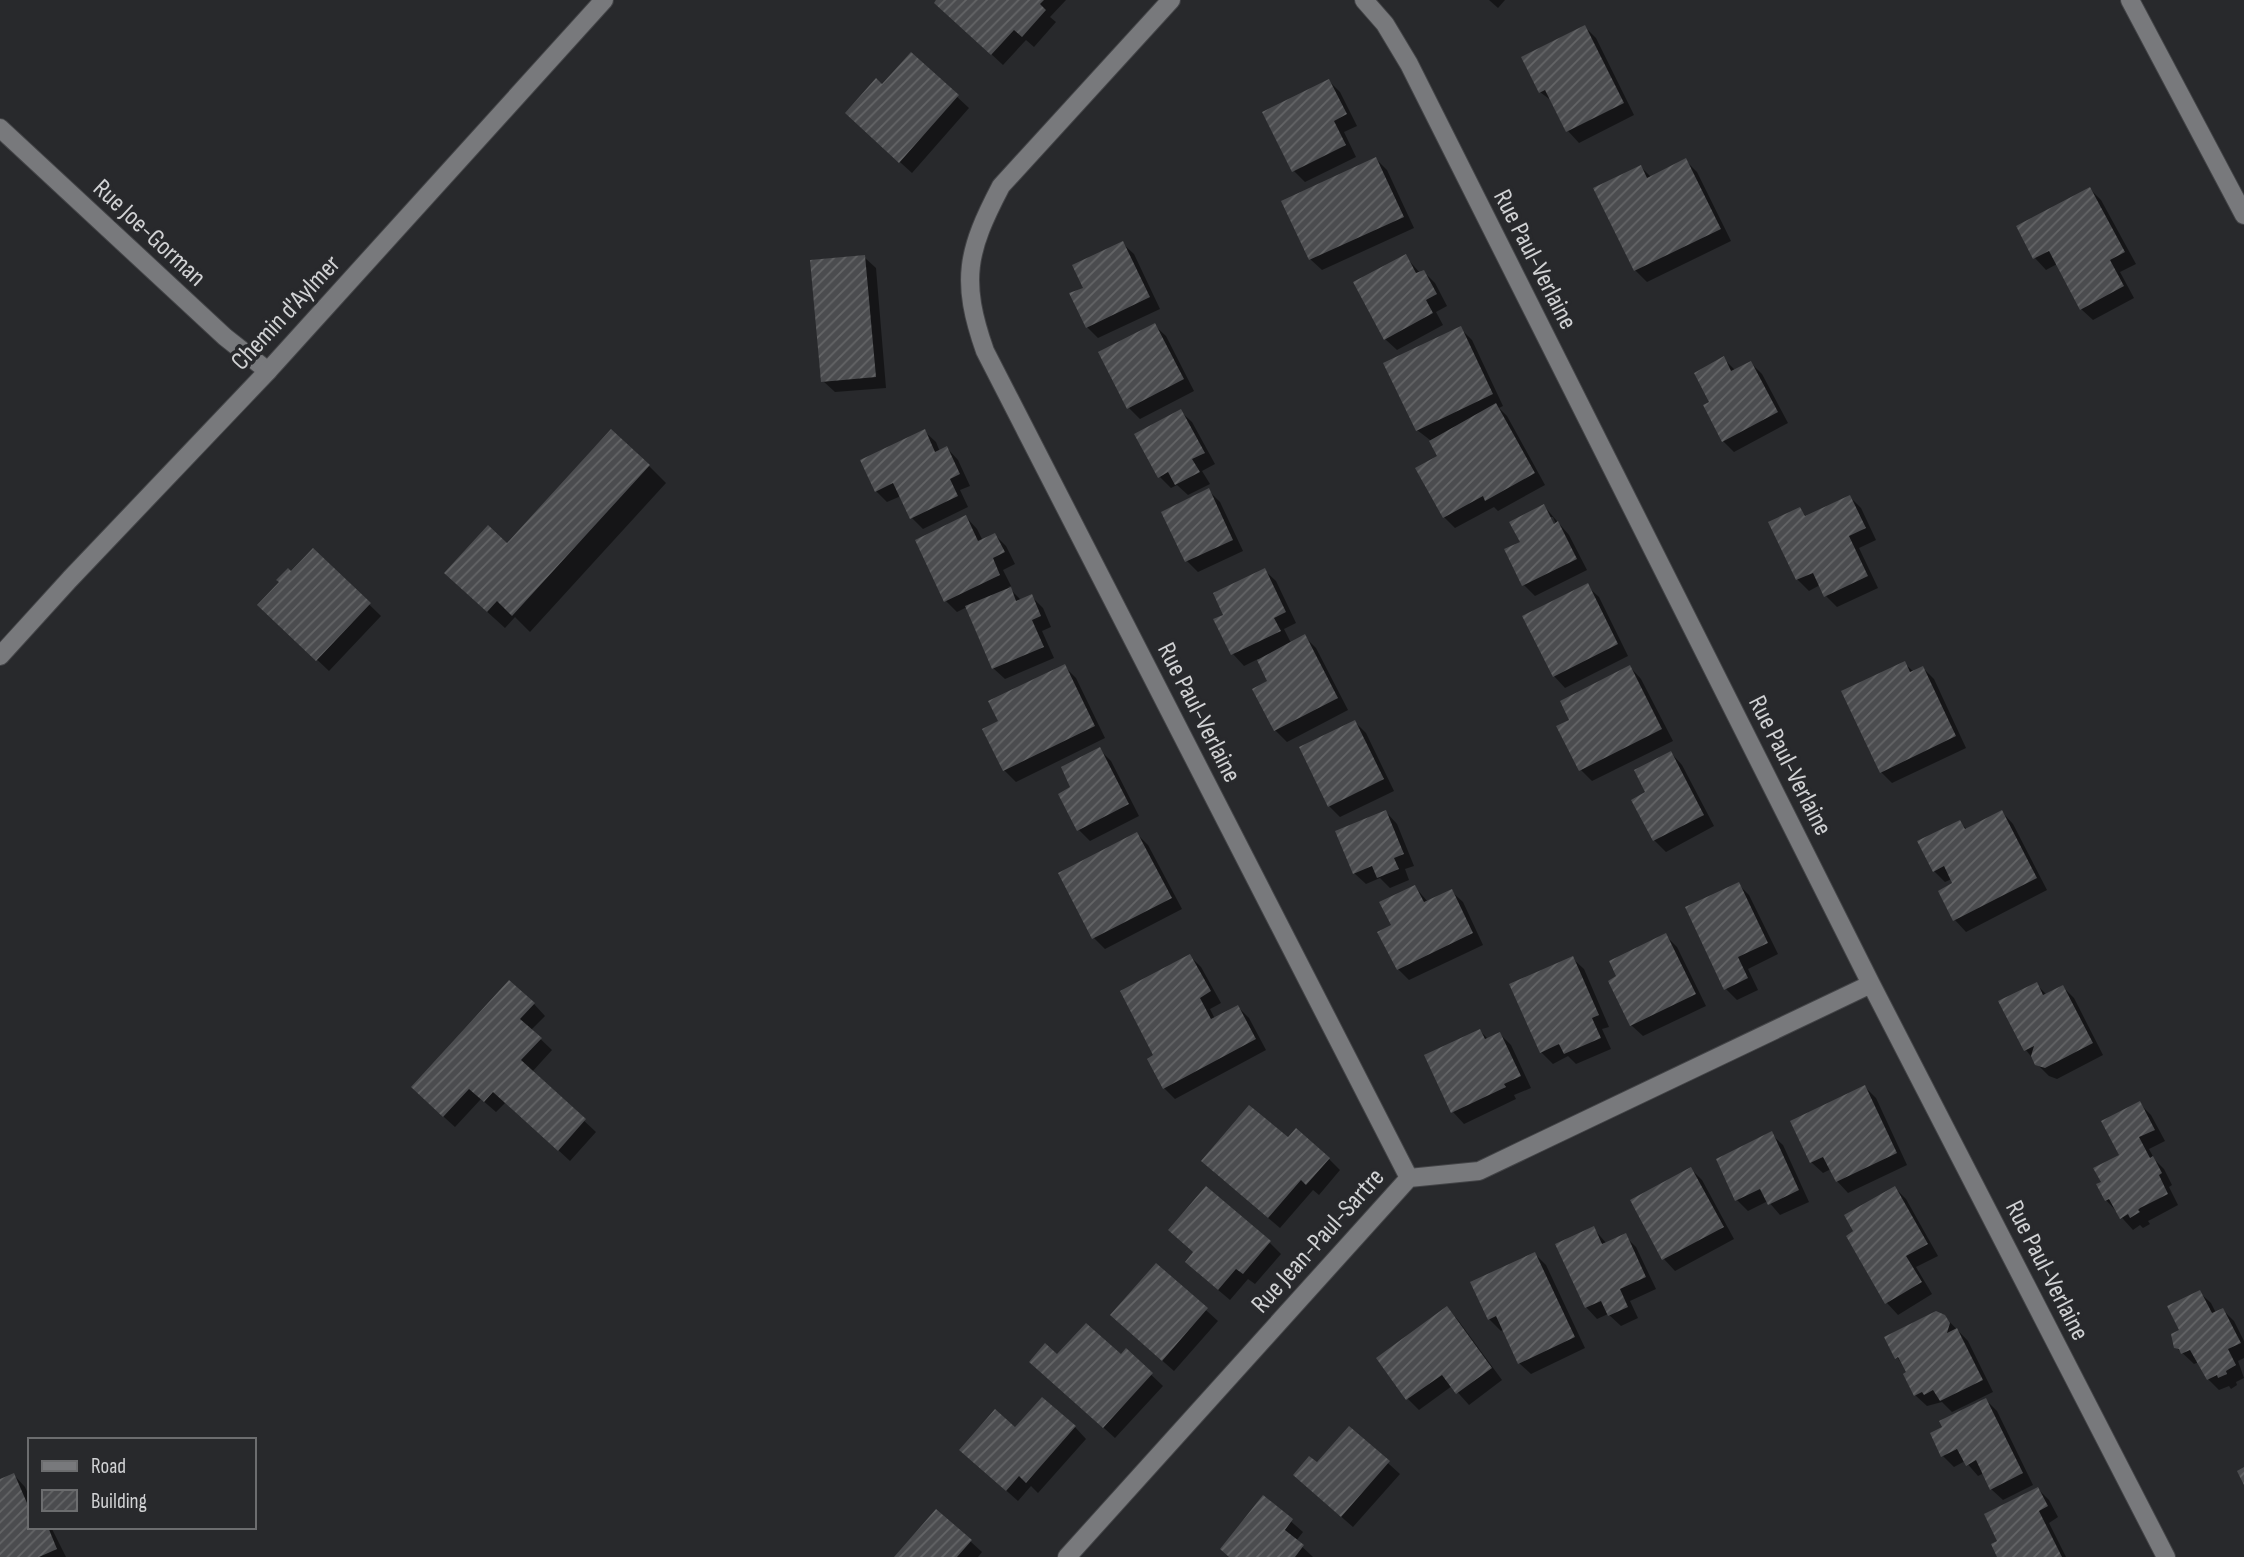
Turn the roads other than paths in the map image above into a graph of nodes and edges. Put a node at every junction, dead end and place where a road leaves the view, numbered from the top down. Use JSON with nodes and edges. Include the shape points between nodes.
{"nodes":[{"id":1,"x":604,"y":0,"type":"edge"},
{"id":2,"x":1171,"y":0,"type":"edge"},
{"id":3,"x":1364,"y":0,"type":"edge"},
{"id":4,"x":2130,"y":0,"type":"edge"},
{"id":5,"x":0,"y":128,"type":"edge"},
{"id":6,"x":2244,"y":215,"type":"edge"},
{"id":7,"x":268,"y":371,"type":"junction"},
{"id":8,"x":0,"y":656,"type":"edge"},
{"id":9,"x":1871,"y":984,"type":"junction"},
{"id":10,"x":1409,"y":1178,"type":"junction"},
{"id":11,"x":1067,"y":1557,"type":"edge"},
{"id":12,"x":2166,"y":1557,"type":"edge"}],
"edges":[{"from":1,"to":7,"type":"street","name":"Chemin d'Aylmer"},
{"from":2,"to":10,"type":"street","name":"Rue Paul-Verlaine","via":[[1001,186],[973,250],[968,284],[973,318],[985,351]]},
{"from":3,"to":9,"type":"street","name":"Rue Paul-Verlaine","via":[[1409,64]]},
{"from":4,"to":6,"type":"street"},
{"from":5,"to":7,"type":"street","name":"Rue Joe-Gorman","via":[[225,337]]},
{"from":7,"to":8,"type":"street","name":"Chemin d'Aylmer"},
{"from":9,"to":10,"type":"street","name":"Rue Jean-Paul-Sartre","via":[[1479,1171]]},
{"from":9,"to":12,"type":"street","name":"Rue Paul-Verlaine"},
{"from":10,"to":11,"type":"street","name":"Rue Jean-Paul-Sartre"}]}
